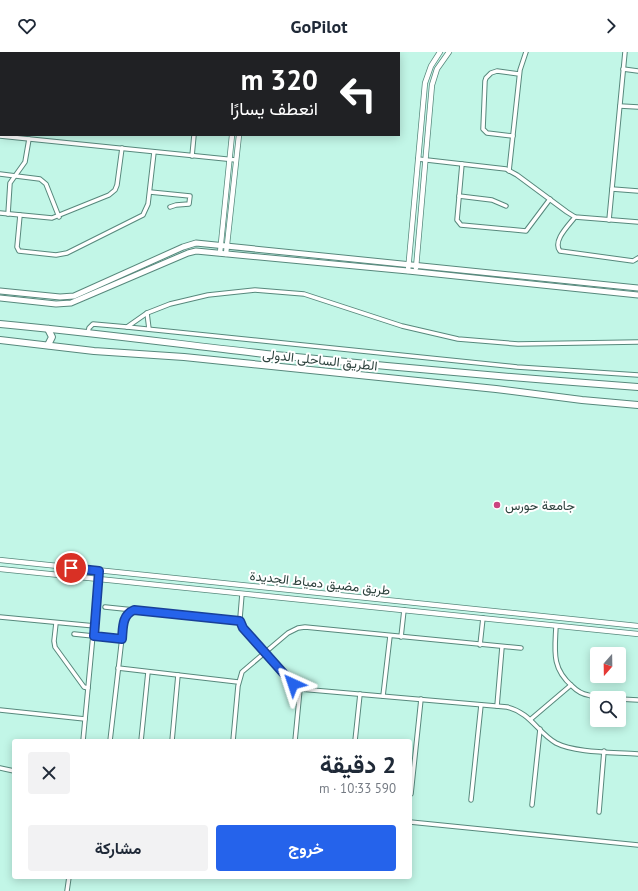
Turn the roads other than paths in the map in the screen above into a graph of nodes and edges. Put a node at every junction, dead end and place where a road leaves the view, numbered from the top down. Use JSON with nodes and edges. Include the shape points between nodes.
{"nodes":[{"id":1,"x":440,"y":52,"type":"edge"},
{"id":2,"x":449,"y":52,"type":"edge"},
{"id":3,"x":526,"y":52,"type":"edge"},
{"id":4,"x":625,"y":52,"type":"edge"},
{"id":5,"x":623,"y":69,"type":"junction"},
{"id":6,"x":638,"y":71,"type":"edge"},
{"id":7,"x":519,"y":74,"type":"junction"},
{"id":8,"x":620,"y":106,"type":"junction"},
{"id":9,"x":638,"y":107,"type":"edge"},
{"id":10,"x":0,"y":136,"type":"edge"},
{"id":11,"x":194,"y":136,"type":"edge"},
{"id":12,"x":232,"y":136,"type":"edge"},
{"id":13,"x":238,"y":136,"type":"edge"},
{"id":14,"x":513,"y":136,"type":"junction"},
{"id":15,"x":29,"y":139,"type":"junction"},
{"id":16,"x":122,"y":148,"type":"junction"},
{"id":17,"x":154,"y":152,"type":"junction"},
{"id":18,"x":192,"y":156,"type":"junction"},
{"id":19,"x":418,"y":159,"type":"junction"},
{"id":20,"x":230,"y":160,"type":"junction"},
{"id":21,"x":236,"y":160,"type":"junction"},
{"id":22,"x":425,"y":160,"type":"junction"},
{"id":23,"x":462,"y":164,"type":"junction"},
{"id":24,"x":509,"y":170,"type":"junction"},
{"id":25,"x":0,"y":174,"type":"edge"},
{"id":26,"x":16,"y":176,"type":"junction"},
{"id":27,"x":612,"y":189,"type":"junction"},
{"id":28,"x":638,"y":191,"type":"edge"},
{"id":29,"x":150,"y":192,"type":"junction"},
{"id":30,"x":459,"y":196,"type":"junction"},
{"id":31,"x":550,"y":199,"type":"junction"},
{"id":32,"x":506,"y":206,"type":"dead end"},
{"id":33,"x":170,"y":207,"type":"dead end"},
{"id":34,"x":0,"y":213,"type":"edge"},
{"id":35,"x":8,"y":214,"type":"junction"},
{"id":36,"x":20,"y":215,"type":"junction"},
{"id":37,"x":59,"y":216,"type":"junction"},
{"id":38,"x":575,"y":216,"type":"junction"},
{"id":39,"x":609,"y":220,"type":"junction"},
{"id":40,"x":638,"y":222,"type":"edge"},
{"id":41,"x":220,"y":246,"type":"junction"},
{"id":42,"x":226,"y":246,"type":"junction"},
{"id":43,"x":220,"y":253,"type":"junction"},
{"id":44,"x":226,"y":254,"type":"junction"},
{"id":45,"x":638,"y":258,"type":"edge"},
{"id":46,"x":409,"y":264,"type":"junction"},
{"id":47,"x":416,"y":265,"type":"junction"},
{"id":48,"x":408,"y":271,"type":"junction"},
{"id":49,"x":415,"y":272,"type":"junction"},
{"id":50,"x":638,"y":288,"type":"edge"},
{"id":51,"x":0,"y":291,"type":"edge"},
{"id":52,"x":638,"y":295,"type":"edge"},
{"id":53,"x":0,"y":298,"type":"edge"},
{"id":54,"x":147,"y":313,"type":"junction"},
{"id":55,"x":0,"y":324,"type":"edge"},
{"id":56,"x":127,"y":326,"type":"junction"},
{"id":57,"x":48,"y":328,"type":"junction"},
{"id":58,"x":149,"y":329,"type":"junction"},
{"id":59,"x":88,"y":333,"type":"junction"},
{"id":60,"x":0,"y":340,"type":"edge"},
{"id":61,"x":638,"y":342,"type":"edge"},
{"id":62,"x":48,"y":345,"type":"junction"},
{"id":63,"x":638,"y":375,"type":"edge"},
{"id":64,"x":638,"y":387,"type":"edge"},
{"id":65,"x":638,"y":405,"type":"edge"},
{"id":66,"x":0,"y":560,"type":"edge"},
{"id":67,"x":0,"y":569,"type":"edge"},
{"id":68,"x":99,"y":571,"type":"junction"},
{"id":69,"x":99,"y":579,"type":"junction"},
{"id":70,"x":277,"y":590,"type":"junction"},
{"id":71,"x":242,"y":594,"type":"junction"},
{"id":72,"x":277,"y":598,"type":"junction"},
{"id":73,"x":105,"y":607,"type":"dead end"},
{"id":74,"x":134,"y":610,"type":"junction"},
{"id":75,"x":404,"y":610,"type":"junction"},
{"id":76,"x":0,"y":617,"type":"edge"},
{"id":77,"x":483,"y":618,"type":"junction"},
{"id":78,"x":240,"y":621,"type":"junction"},
{"id":79,"x":592,"y":621,"type":"junction"},
{"id":80,"x":56,"y":623,"type":"junction"},
{"id":81,"x":95,"y":626,"type":"junction"},
{"id":82,"x":556,"y":626,"type":"junction"},
{"id":83,"x":638,"y":626,"type":"edge"},
{"id":84,"x":591,"y":629,"type":"junction"},
{"id":85,"x":74,"y":634,"type":"dead end"},
{"id":86,"x":638,"y":634,"type":"edge"},
{"id":87,"x":94,"y":636,"type":"junction"},
{"id":88,"x":390,"y":636,"type":"junction"},
{"id":89,"x":401,"y":637,"type":"junction"},
{"id":90,"x":122,"y":639,"type":"junction"},
{"id":91,"x":480,"y":645,"type":"junction"},
{"id":92,"x":502,"y":647,"type":"junction"},
{"id":93,"x":521,"y":648,"type":"dead end"},
{"id":94,"x":265,"y":652,"type":"junction"},
{"id":95,"x":118,"y":668,"type":"junction"},
{"id":96,"x":148,"y":672,"type":"junction"},
{"id":97,"x":178,"y":675,"type":"junction"},
{"id":98,"x":238,"y":682,"type":"junction"},
{"id":99,"x":571,"y":685,"type":"junction"},
{"id":100,"x":88,"y":688,"type":"junction"},
{"id":101,"x":300,"y":689,"type":"junction"},
{"id":102,"x":360,"y":694,"type":"junction"},
{"id":103,"x":383,"y":696,"type":"junction"},
{"id":104,"x":590,"y":696,"type":"edge"},
{"id":105,"x":626,"y":699,"type":"edge"},
{"id":106,"x":420,"y":700,"type":"junction"},
{"id":107,"x":638,"y":700,"type":"edge"},
{"id":108,"x":481,"y":705,"type":"junction"},
{"id":109,"x":498,"y":706,"type":"junction"},
{"id":110,"x":0,"y":710,"type":"edge"},
{"id":111,"x":85,"y":719,"type":"junction"},
{"id":112,"x":531,"y":719,"type":"junction"},
{"id":113,"x":540,"y":730,"type":"junction"},
{"id":114,"x":83,"y":739,"type":"edge"},
{"id":115,"x":110,"y":739,"type":"edge"},
{"id":116,"x":141,"y":739,"type":"edge"},
{"id":117,"x":172,"y":739,"type":"edge"},
{"id":118,"x":233,"y":739,"type":"edge"},
{"id":119,"x":295,"y":739,"type":"edge"},
{"id":120,"x":356,"y":739,"type":"edge"},
{"id":121,"x":604,"y":751,"type":"junction"},
{"id":122,"x":638,"y":754,"type":"edge"},
{"id":123,"x":0,"y":768,"type":"edge"},
{"id":124,"x":12,"y":771,"type":"edge"},
{"id":125,"x":412,"y":784,"type":"edge"},
{"id":126,"x":471,"y":800,"type":"dead end"},
{"id":127,"x":532,"y":805,"type":"dead end"},
{"id":128,"x":599,"y":812,"type":"dead end"},
{"id":129,"x":412,"y":822,"type":"edge"},
{"id":130,"x":638,"y":845,"type":"edge"},
{"id":131,"x":69,"y":879,"type":"edge"},
{"id":132,"x":67,"y":891,"type":"edge"}],
"edges":[{"from":1,"to":19,"type":"street","via":[[431,66],[425,83]]},
{"from":2,"to":22,"type":"street","via":[[437,69],[432,85]]},
{"from":3,"to":7,"type":"street"},
{"from":4,"to":5,"type":"street"},
{"from":5,"to":6,"type":"street"},
{"from":5,"to":8,"type":"street"},
{"from":7,"to":14,"type":"street"},
{"from":7,"to":14,"type":"street","via":[[496,71],[489,74],[485,81],[482,129],[487,133]]},
{"from":8,"to":9,"type":"street"},
{"from":8,"to":27,"type":"street"},
{"from":10,"to":15,"type":"street"},
{"from":11,"to":18,"type":"street"},
{"from":12,"to":20,"type":"street"},
{"from":13,"to":21,"type":"street"},
{"from":14,"to":24,"type":"street"},
{"from":15,"to":16,"type":"street"},
{"from":15,"to":26,"type":"street","via":[[26,158]]},
{"from":16,"to":17,"type":"street"},
{"from":16,"to":37,"type":"street","via":[[117,185],[113,192]]},
{"from":17,"to":18,"type":"street"},
{"from":17,"to":29,"type":"street"},
{"from":18,"to":20,"type":"street"},
{"from":19,"to":22,"type":"street"},
{"from":19,"to":46,"type":"street"},
{"from":20,"to":21,"type":"street"},
{"from":20,"to":41,"type":"street"},
{"from":21,"to":42,"type":"street"},
{"from":22,"to":23,"type":"street"},
{"from":22,"to":47,"type":"street"},
{"from":23,"to":24,"type":"street"},
{"from":23,"to":30,"type":"street"},
{"from":24,"to":31,"type":"street"},
{"from":25,"to":26,"type":"street"},
{"from":26,"to":35,"type":"street","via":[[10,183]]},
{"from":26,"to":37,"type":"street","via":[[45,182]]},
{"from":27,"to":28,"type":"street"},
{"from":27,"to":39,"type":"street"},
{"from":29,"to":33,"type":"street","via":[[190,196],[189,204]]},
{"from":29,"to":36,"type":"street","via":[[147,209],[141,217],[61,255],[18,250]]},
{"from":30,"to":31,"type":"street","via":[[457,220],[460,225],[522,232],[529,229]]},
{"from":30,"to":32,"type":"street","via":[[492,200]]},
{"from":31,"to":38,"type":"street"},
{"from":34,"to":35,"type":"street"},
{"from":35,"to":36,"type":"street"},
{"from":36,"to":37,"type":"street","via":[[50,218]]},
{"from":38,"to":39,"type":"street"},
{"from":38,"to":45,"type":"street","via":[[558,242],[560,251],[633,261]]},
{"from":39,"to":40,"type":"street"},
{"from":41,"to":42,"type":"main road"},
{"from":41,"to":43,"type":"street"},
{"from":41,"to":51,"type":"main road","via":[[186,246],[69,297]]},
{"from":42,"to":44,"type":"street"},
{"from":42,"to":46,"type":"main road"},
{"from":43,"to":44,"type":"main road"},
{"from":43,"to":53,"type":"main road","via":[[188,253],[72,303],[56,304]]},
{"from":44,"to":48,"type":"main road"},
{"from":46,"to":47,"type":"main road"},
{"from":46,"to":48,"type":"street"},
{"from":47,"to":49,"type":"street"},
{"from":47,"to":50,"type":"main road"},
{"from":48,"to":49,"type":"main road"},
{"from":49,"to":52,"type":"main road"},
{"from":54,"to":56,"type":"street"},
{"from":54,"to":58,"type":"street"},
{"from":54,"to":61,"type":"street","via":[[170,304],[208,295],[256,290],[304,294],[402,326],[458,339],[518,344]]},
{"from":55,"to":57,"type":"highway","name":"الطريق الساحلى الدولى"},
{"from":56,"to":58,"type":"street"},
{"from":56,"to":59,"type":"street","via":[[93,324]]},
{"from":57,"to":59,"type":"highway","name":"الطريق الساحلى الدولى"},
{"from":57,"to":62,"type":"highway","via":[[52,337]]},
{"from":58,"to":63,"type":"street","via":[[517,367]]},
{"from":59,"to":64,"type":"highway","name":"الطريق الساحلى الدولى","via":[[265,354]]},
{"from":60,"to":62,"type":"highway","name":"الطريق الساحلى الدولى"},
{"from":62,"to":65,"type":"highway","name":"الطريق الساحلى الدولى","via":[[106,353],[184,357]]},
{"from":66,"to":68,"type":"street","name":"طريق مضيق دمياط الجديدة"},
{"from":67,"to":69,"type":"street","name":"طريق مضيق دمياط الجديدة"},
{"from":68,"to":69,"type":"street"},
{"from":68,"to":70,"type":"street","name":"طريق مضيق دمياط الجديدة"},
{"from":69,"to":71,"type":"street","name":"طريق مضيق دمياط الجديدة"},
{"from":69,"to":81,"type":"street"},
{"from":70,"to":72,"type":"street"},
{"from":70,"to":79,"type":"street","name":"طريق مضيق دمياط الجديدة"},
{"from":71,"to":72,"type":"street","name":"طريق مضيق دمياط الجديدة"},
{"from":71,"to":78,"type":"street"},
{"from":72,"to":75,"type":"street","name":"طريق مضيق دمياط الجديدة"},
{"from":73,"to":74,"type":"street"},
{"from":74,"to":78,"type":"street"},
{"from":74,"to":90,"type":"street","via":[[125,618]]},
{"from":75,"to":77,"type":"street","name":"طريق مضيق دمياط الجديدة"},
{"from":75,"to":89,"type":"street"},
{"from":76,"to":80,"type":"street"},
{"from":77,"to":82,"type":"street","name":"طريق مضيق دمياط الجديدة"},
{"from":77,"to":91,"type":"street"},
{"from":78,"to":94,"type":"street","via":[[243,628]]},
{"from":79,"to":83,"type":"street","name":"طريق مضيق دمياط الجديدة"},
{"from":79,"to":84,"type":"street"},
{"from":80,"to":81,"type":"street"},
{"from":80,"to":100,"type":"street","via":[[54,641],[57,651],[84,687]]},
{"from":81,"to":87,"type":"street"},
{"from":82,"to":84,"type":"street","name":"طريق مضيق دمياط الجديدة"},
{"from":82,"to":99,"type":"street","via":[[555,661],[561,674]]},
{"from":84,"to":86,"type":"street","name":"طريق مضيق دمياط الجديدة"},
{"from":85,"to":87,"type":"street"},
{"from":87,"to":90,"type":"street"},
{"from":87,"to":100,"type":"street"},
{"from":88,"to":89,"type":"street"},
{"from":88,"to":94,"type":"street","via":[[301,627],[288,633]]},
{"from":88,"to":103,"type":"street"},
{"from":89,"to":91,"type":"street"},
{"from":90,"to":95,"type":"street"},
{"from":91,"to":92,"type":"street"},
{"from":92,"to":93,"type":"street"},
{"from":92,"to":109,"type":"street"},
{"from":94,"to":98,"type":"street","via":[[244,670]]},
{"from":94,"to":101,"type":"street"},
{"from":95,"to":96,"type":"street"},
{"from":95,"to":115,"type":"street"},
{"from":96,"to":97,"type":"street"},
{"from":96,"to":116,"type":"street"},
{"from":97,"to":98,"type":"street"},
{"from":97,"to":117,"type":"street"},
{"from":98,"to":118,"type":"street"},
{"from":99,"to":104,"type":"street"},
{"from":99,"to":112,"type":"street"},
{"from":100,"to":111,"type":"street"},
{"from":101,"to":102,"type":"street"},
{"from":101,"to":119,"type":"street"},
{"from":102,"to":103,"type":"street"},
{"from":102,"to":120,"type":"street"},
{"from":103,"to":106,"type":"street"},
{"from":105,"to":107,"type":"street"},
{"from":106,"to":108,"type":"street"},
{"from":106,"to":125,"type":"street"},
{"from":108,"to":109,"type":"street"},
{"from":108,"to":126,"type":"street"},
{"from":109,"to":112,"type":"street","via":[[518,710]]},
{"from":110,"to":111,"type":"street"},
{"from":111,"to":114,"type":"street"},
{"from":112,"to":113,"type":"street"},
{"from":113,"to":121,"type":"street","via":[[552,740],[567,747]]},
{"from":113,"to":127,"type":"street"},
{"from":121,"to":122,"type":"street"},
{"from":121,"to":128,"type":"street"},
{"from":123,"to":124,"type":"street"},
{"from":129,"to":130,"type":"street"},
{"from":131,"to":132,"type":"street"}]}
